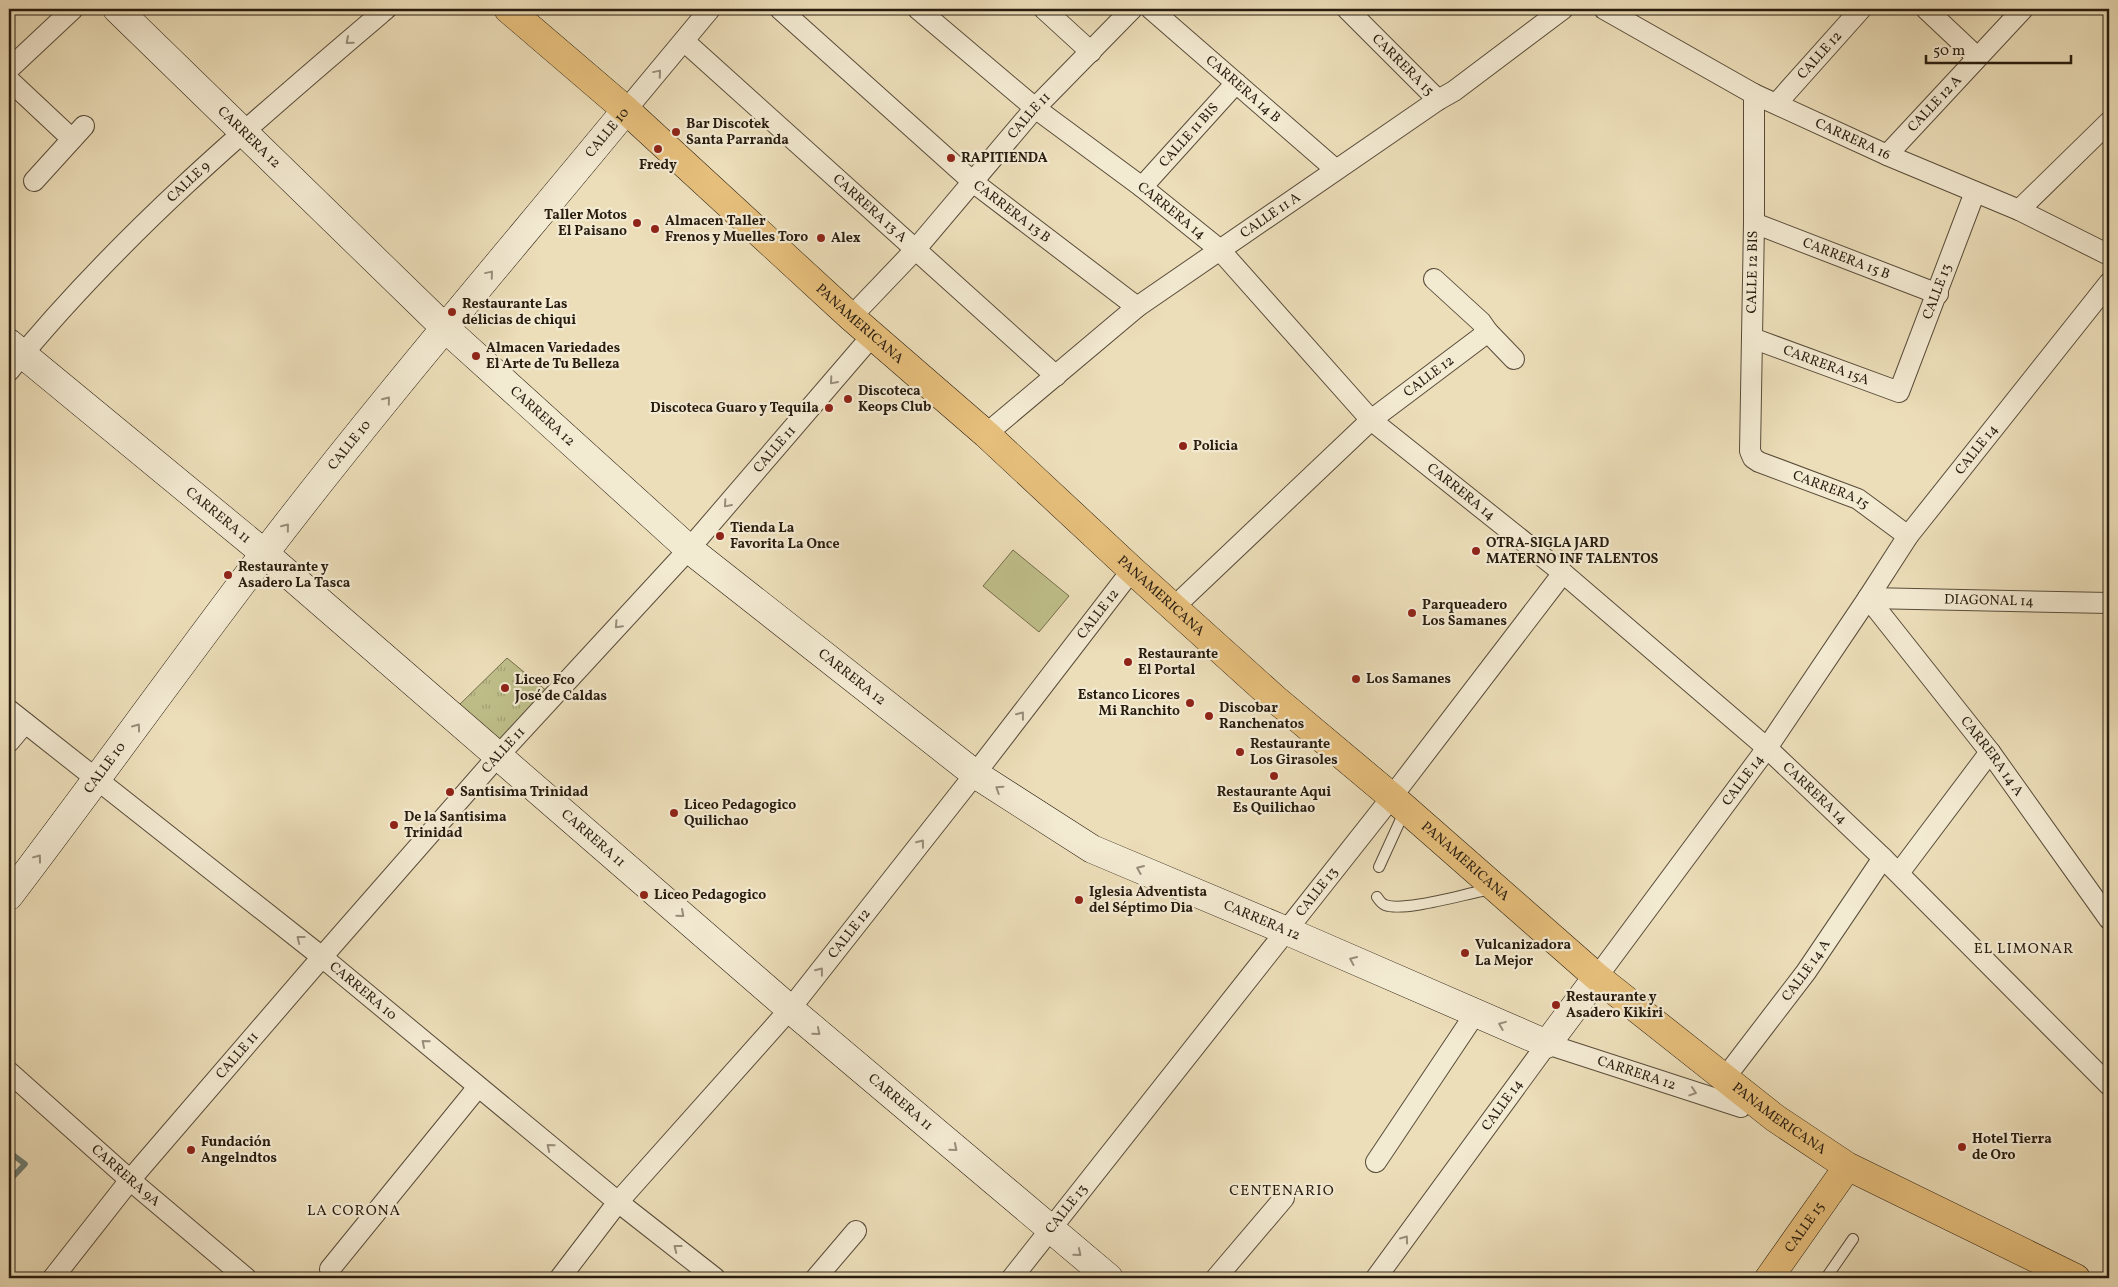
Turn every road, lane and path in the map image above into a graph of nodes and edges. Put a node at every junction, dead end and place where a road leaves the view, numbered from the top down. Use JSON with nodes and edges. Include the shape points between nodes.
{"nodes":[{"id":1,"x":73,"y":9,"type":"edge"},
{"id":2,"x":117,"y":9,"type":"edge"},
{"id":3,"x":386,"y":9,"type":"edge"},
{"id":4,"x":486,"y":9,"type":"edge"},
{"id":5,"x":508,"y":9,"type":"edge"},
{"id":6,"x":710,"y":9,"type":"edge"},
{"id":7,"x":780,"y":9,"type":"edge"},
{"id":8,"x":918,"y":9,"type":"edge"},
{"id":9,"x":1044,"y":9,"type":"edge"},
{"id":10,"x":1132,"y":9,"type":"edge"},
{"id":11,"x":1151,"y":9,"type":"edge"},
{"id":12,"x":1347,"y":9,"type":"edge"},
{"id":13,"x":1563,"y":9,"type":"edge"},
{"id":14,"x":1604,"y":9,"type":"edge"},
{"id":15,"x":1861,"y":9,"type":"edge"},
{"id":16,"x":1926,"y":9,"type":"edge"},
{"id":17,"x":2023,"y":9,"type":"edge"},
{"id":18,"x":684,"y":41,"type":"junction"},
{"id":19,"x":1091,"y":52,"type":"junction"},
{"id":20,"x":1977,"y":57,"type":"junction"},
{"id":21,"x":9,"y":69,"type":"edge"},
{"id":22,"x":9,"y":80,"type":"edge"},
{"id":23,"x":1236,"y":83,"type":"junction"},
{"id":24,"x":1754,"y":94,"type":"junction"},
{"id":25,"x":1438,"y":100,"type":"junction"},
{"id":26,"x":1777,"y":103,"type":"junction"},
{"id":27,"x":1035,"y":108,"type":"junction"},
{"id":28,"x":622,"y":115,"type":"junction"},
{"id":29,"x":2109,"y":122,"type":"edge"},
{"id":30,"x":243,"y":131,"type":"junction"},
{"id":31,"x":1887,"y":155,"type":"junction"},
{"id":32,"x":1335,"y":169,"type":"junction"},
{"id":33,"x":34,"y":181,"type":"dead end"},
{"id":34,"x":973,"y":182,"type":"junction"},
{"id":35,"x":1142,"y":187,"type":"junction"},
{"id":36,"x":1975,"y":192,"type":"junction"},
{"id":37,"x":2019,"y":210,"type":"junction"},
{"id":38,"x":1754,"y":223,"type":"junction"},
{"id":39,"x":916,"y":250,"type":"junction"},
{"id":40,"x":1219,"y":250,"type":"junction"},
{"id":41,"x":2109,"y":255,"type":"edge"},
{"id":42,"x":1434,"y":278,"type":"dead end"},
{"id":43,"x":2109,"y":283,"type":"edge"},
{"id":44,"x":1938,"y":294,"type":"junction"},
{"id":45,"x":1137,"y":307,"type":"junction"},
{"id":46,"x":851,"y":317,"type":"junction"},
{"id":47,"x":445,"y":328,"type":"junction"},
{"id":48,"x":1488,"y":332,"type":"junction"},
{"id":49,"x":1752,"y":338,"type":"junction"},
{"id":50,"x":865,"y":344,"type":"junction"},
{"id":51,"x":13,"y":356,"type":"edge"},
{"id":52,"x":1514,"y":359,"type":"dead end"},
{"id":53,"x":1056,"y":376,"type":"junction"},
{"id":54,"x":1899,"y":392,"type":"joint"},
{"id":55,"x":1371,"y":420,"type":"junction"},
{"id":56,"x":986,"y":434,"type":"junction"},
{"id":57,"x":1750,"y":451,"type":"joint"},
{"id":58,"x":1908,"y":536,"type":"junction"},
{"id":59,"x":689,"y":549,"type":"junction"},
{"id":60,"x":264,"y":553,"type":"junction"},
{"id":61,"x":1563,"y":573,"type":"junction"},
{"id":62,"x":1125,"y":579,"type":"junction"},
{"id":63,"x":1868,"y":598,"type":"junction"},
{"id":64,"x":2109,"y":603,"type":"edge"},
{"id":65,"x":1174,"y":607,"type":"junction"},
{"id":66,"x":9,"y":710,"type":"edge"},
{"id":67,"x":25,"y":723,"type":"junction"},
{"id":68,"x":9,"y":742,"type":"edge"},
{"id":69,"x":1767,"y":748,"type":"junction"},
{"id":70,"x":1990,"y":752,"type":"junction"},
{"id":71,"x":498,"y":756,"type":"junction"},
{"id":72,"x":975,"y":774,"type":"junction"},
{"id":73,"x":98,"y":781,"type":"junction"},
{"id":74,"x":1392,"y":808,"type":"junction"},
{"id":75,"x":1883,"y":858,"type":"junction"},
{"id":76,"x":1379,"y":868,"type":"dead end"},
{"id":77,"x":1899,"y":873,"type":"junction"},
{"id":78,"x":1482,"y":891,"type":"junction"},
{"id":79,"x":9,"y":896,"type":"edge"},
{"id":80,"x":1377,"y":897,"type":"dead end"},
{"id":81,"x":2109,"y":919,"type":"edge"},
{"id":82,"x":1287,"y":931,"type":"junction"},
{"id":83,"x":322,"y":957,"type":"junction"},
{"id":84,"x":1594,"y":982,"type":"junction"},
{"id":85,"x":790,"y":1009,"type":"junction"},
{"id":86,"x":1475,"y":1014,"type":"junction"},
{"id":87,"x":1547,"y":1044,"type":"junction"},
{"id":88,"x":9,"y":1072,"type":"edge"},
{"id":89,"x":1724,"y":1079,"type":"junction"},
{"id":90,"x":2109,"y":1085,"type":"edge"},
{"id":91,"x":478,"y":1087,"type":"junction"},
{"id":92,"x":1741,"y":1107,"type":"junction"},
{"id":93,"x":1376,"y":1162,"type":"dead end"},
{"id":94,"x":1841,"y":1176,"type":"junction"},
{"id":95,"x":130,"y":1180,"type":"junction"},
{"id":96,"x":1284,"y":1198,"type":"dead end"},
{"id":97,"x":618,"y":1202,"type":"junction"},
{"id":98,"x":1050,"y":1229,"type":"junction"},
{"id":99,"x":856,"y":1231,"type":"dead end"},
{"id":100,"x":1853,"y":1239,"type":"dead end"},
{"id":101,"x":330,"y":1269,"type":"dead end"},
{"id":102,"x":53,"y":1278,"type":"edge"},
{"id":103,"x":246,"y":1278,"type":"edge"},
{"id":104,"x":560,"y":1278,"type":"edge"},
{"id":105,"x":715,"y":1278,"type":"edge"},
{"id":106,"x":816,"y":1278,"type":"edge"},
{"id":107,"x":1012,"y":1278,"type":"edge"},
{"id":108,"x":1109,"y":1278,"type":"edge"},
{"id":109,"x":1216,"y":1278,"type":"edge"},
{"id":110,"x":1376,"y":1278,"type":"edge"},
{"id":111,"x":1769,"y":1278,"type":"edge"},
{"id":112,"x":1826,"y":1278,"type":"edge"},
{"id":113,"x":2048,"y":1278,"type":"edge"},
{"id":114,"x":2076,"y":1278,"type":"edge"}],
"edges":[{"from":1,"to":21,"type":"street"},
{"from":2,"to":30,"type":"street","name":"CARRERA 12"},
{"from":3,"to":30,"type":"street","name":"CALLE 9","one_way":true},
{"from":4,"to":28,"type":"main road","name":"PANAMERICANA"},
{"from":5,"to":28,"type":"main road","name":"PANAMERICANA"},
{"from":6,"to":18,"type":"street","name":"CALLE 10"},
{"from":7,"to":34,"type":"street","name":"CARRERA 13 B"},
{"from":8,"to":27,"type":"street","name":"CARRERA 14"},
{"from":9,"to":19,"type":"street"},
{"from":10,"to":19,"type":"street","name":"CALLE 11"},
{"from":11,"to":23,"type":"street","name":"CARRERA 14 B"},
{"from":12,"to":25,"type":"street","name":"CARRERA 15"},
{"from":13,"to":25,"type":"street","name":"CALLE 11 A","via":[[1454,92]]},
{"from":14,"to":24,"type":"street","name":"CARRERA 16"},
{"from":15,"to":26,"type":"street","name":"CALLE 12"},
{"from":16,"to":20,"type":"street"},
{"from":17,"to":20,"type":"street","name":"CALLE 12 A"},
{"from":28,"to":18,"type":"street","name":"CALLE 10","one_way":true},
{"from":18,"to":39,"type":"street","name":"CARRERA 13 A"},
{"from":19,"to":27,"type":"street","name":"CALLE 11"},
{"from":20,"to":31,"type":"street","name":"CALLE 12 A"},
{"from":22,"to":33,"type":"street","via":[[78,132]]},
{"from":23,"to":32,"type":"street","name":"CARRERA 14 B"},
{"from":23,"to":35,"type":"street","name":"CALLE 11 BIS"},
{"from":24,"to":26,"type":"street","name":"CARRERA 16"},
{"from":24,"to":38,"type":"street","name":"CALLE 12 BIS"},
{"from":25,"to":32,"type":"street","name":"CALLE 11 A"},
{"from":26,"to":31,"type":"street","name":"CARRERA 16"},
{"from":27,"to":34,"type":"street","name":"CALLE 11"},
{"from":27,"to":35,"type":"street","name":"CARRERA 14"},
{"from":28,"to":46,"type":"main road","name":"PANAMERICANA"},
{"from":47,"to":28,"type":"street","name":"CALLE 10","one_way":true},
{"from":28,"to":50,"type":"main road","name":"PANAMERICANA"},
{"from":29,"to":37,"type":"street"},
{"from":30,"to":47,"type":"street","name":"CARRERA 12"},
{"from":30,"to":51,"type":"street","name":"CALLE 9","via":[[128,238]]},
{"from":31,"to":36,"type":"street","name":"CARRERA 16"},
{"from":32,"to":40,"type":"street","name":"CALLE 11 A"},
{"from":34,"to":39,"type":"street","name":"CALLE 11"},
{"from":34,"to":45,"type":"street","name":"CARRERA 13 B"},
{"from":35,"to":40,"type":"street","name":"CARRERA 14"},
{"from":36,"to":37,"type":"street","name":"CARRERA 16"},
{"from":36,"to":44,"type":"street","name":"CALLE 13"},
{"from":37,"to":41,"type":"street","name":"CARRERA 16"},
{"from":38,"to":44,"type":"street","name":"CARRERA 15 B"},
{"from":38,"to":49,"type":"street","name":"CALLE 12 BIS"},
{"from":39,"to":46,"type":"street","name":"CALLE 11"},
{"from":39,"to":53,"type":"street","name":"CARRERA 13 A"},
{"from":40,"to":45,"type":"street","name":"CALLE 11 A"},
{"from":40,"to":55,"type":"street","name":"CARRERA 14"},
{"from":42,"to":48,"type":"street"},
{"from":43,"to":58,"type":"street","name":"CALLE 14"},
{"from":44,"to":54,"type":"street","name":"CALLE 13"},
{"from":45,"to":53,"type":"street","name":"CALLE 11 A"},
{"from":46,"to":56,"type":"main road","name":"PANAMERICANA"},
{"from":47,"to":59,"type":"street","name":"CARRERA 12"},
{"from":60,"to":47,"type":"street","name":"CALLE 10","one_way":true},
{"from":48,"to":52,"type":"street"},
{"from":48,"to":55,"type":"street","name":"CALLE 12"},
{"from":49,"to":54,"type":"street","name":"CARRERA 15A"},
{"from":49,"to":57,"type":"street","name":"CALLE 12 BIS"},
{"from":50,"to":59,"type":"street","name":"CALLE 11","one_way":true},
{"from":50,"to":62,"type":"main road","name":"PANAMERICANA"},
{"from":51,"to":60,"type":"street","name":"CARRERA 11"},
{"from":53,"to":56,"type":"street","name":"CALLE 11 A"},
{"from":55,"to":61,"type":"street","name":"CARRERA 14"},
{"from":55,"to":65,"type":"street","name":"CALLE 12"},
{"from":56,"to":65,"type":"main road","name":"PANAMERICANA"},
{"from":57,"to":58,"type":"street","name":"CARRERA 15","via":[[1759,462],[1858,499]]},
{"from":58,"to":63,"type":"street","name":"CALLE 14"},
{"from":59,"to":71,"type":"street","name":"CALLE 11","one_way":true},
{"from":59,"to":72,"type":"street","name":"CARRERA 12"},
{"from":60,"to":71,"type":"street","name":"CARRERA 11"},
{"from":73,"to":60,"type":"street","name":"CALLE 10","one_way":true},
{"from":61,"to":69,"type":"street","name":"CARRERA 14"},
{"from":61,"to":74,"type":"street","name":"CALLE 13"},
{"from":72,"to":62,"type":"street","name":"CALLE 12","one_way":true},
{"from":62,"to":74,"type":"main road","name":"PANAMERICANA","via":[[1266,706]]},
{"from":63,"to":64,"type":"street","name":"DIAGONAL 14"},
{"from":63,"to":69,"type":"street","name":"CALLE 14"},
{"from":63,"to":70,"type":"street","name":"CARRERA 14 A"},
{"from":65,"to":74,"type":"main road","name":"PANAMERICANA"},
{"from":66,"to":67,"type":"street","name":"CARRERA 10"},
{"from":67,"to":68,"type":"street"},
{"from":67,"to":73,"type":"street","name":"CARRERA 10"},
{"from":69,"to":75,"type":"street","name":"CARRERA 14"},
{"from":69,"to":84,"type":"street","name":"CALLE 14"},
{"from":70,"to":77,"type":"street"},
{"from":70,"to":81,"type":"street","name":"CARRERA 14 A"},
{"from":71,"to":83,"type":"street","name":"CALLE 11"},
{"from":71,"to":85,"type":"street","name":"CARRERA 11","one_way":true},
{"from":82,"to":72,"type":"street","name":"CARRERA 12","one_way":true,"via":[[1092,849]]},
{"from":85,"to":72,"type":"street","name":"CALLE 12","one_way":true},
{"from":79,"to":73,"type":"street","name":"CALLE 10","one_way":true},
{"from":83,"to":73,"type":"street","name":"CARRERA 10","one_way":true},
{"from":74,"to":76,"type":"lane"},
{"from":74,"to":78,"type":"main road","name":"PANAMERICANA"},
{"from":74,"to":82,"type":"street","name":"CALLE 13"},
{"from":74,"to":84,"type":"main road","name":"PANAMERICANA"},
{"from":75,"to":77,"type":"street","name":"CARRERA 14"},
{"from":75,"to":89,"type":"street","name":"CALLE 14 A","via":[[1806,972]]},
{"from":77,"to":90,"type":"street","name":"CARRERA 14"},
{"from":78,"to":80,"type":"lane","via":[[1392,907],[1383,905]]},
{"from":78,"to":84,"type":"main road","name":"PANAMERICANA"},
{"from":86,"to":82,"type":"street","name":"CARRERA 12","one_way":true},
{"from":82,"to":98,"type":"street","name":"CALLE 13"},
{"from":91,"to":83,"type":"street","name":"CARRERA 10","one_way":true},
{"from":83,"to":95,"type":"street","name":"CALLE 11"},
{"from":84,"to":87,"type":"street","name":"CALLE 14"},
{"from":84,"to":89,"type":"main road","name":"PANAMERICANA"},
{"from":84,"to":92,"type":"main road","name":"PANAMERICANA"},
{"from":85,"to":97,"type":"street","name":"CALLE 12"},
{"from":85,"to":98,"type":"street","name":"CARRERA 11","one_way":true},
{"from":87,"to":86,"type":"street","name":"CARRERA 12","one_way":true},
{"from":86,"to":93,"type":"street"},
{"from":87,"to":92,"type":"street","name":"CARRERA 12","one_way":true},
{"from":110,"to":87,"type":"street","name":"CALLE 14","one_way":true},
{"from":88,"to":95,"type":"street","name":"CARRERA 9A"},
{"from":89,"to":114,"type":"main road","name":"PANAMERICANA","via":[[1775,1118],[1848,1166]]},
{"from":97,"to":91,"type":"street","name":"CARRERA 10","one_way":true},
{"from":91,"to":101,"type":"street"},
{"from":92,"to":94,"type":"main road","name":"PANAMERICANA"},
{"from":94,"to":111,"type":"main road","name":"CALLE 15"},
{"from":94,"to":113,"type":"main road","name":"PANAMERICANA"},
{"from":95,"to":102,"type":"street","name":"CALLE 11"},
{"from":95,"to":103,"type":"street","name":"CARRERA 9A"},
{"from":96,"to":109,"type":"street"},
{"from":97,"to":104,"type":"street","name":"CALLE 12"},
{"from":105,"to":97,"type":"street","name":"CARRERA 10","one_way":true},
{"from":98,"to":107,"type":"street","name":"CALLE 13"},
{"from":98,"to":108,"type":"street","name":"CARRERA 11","one_way":true},
{"from":99,"to":106,"type":"street"},
{"from":100,"to":112,"type":"lane"}]}
